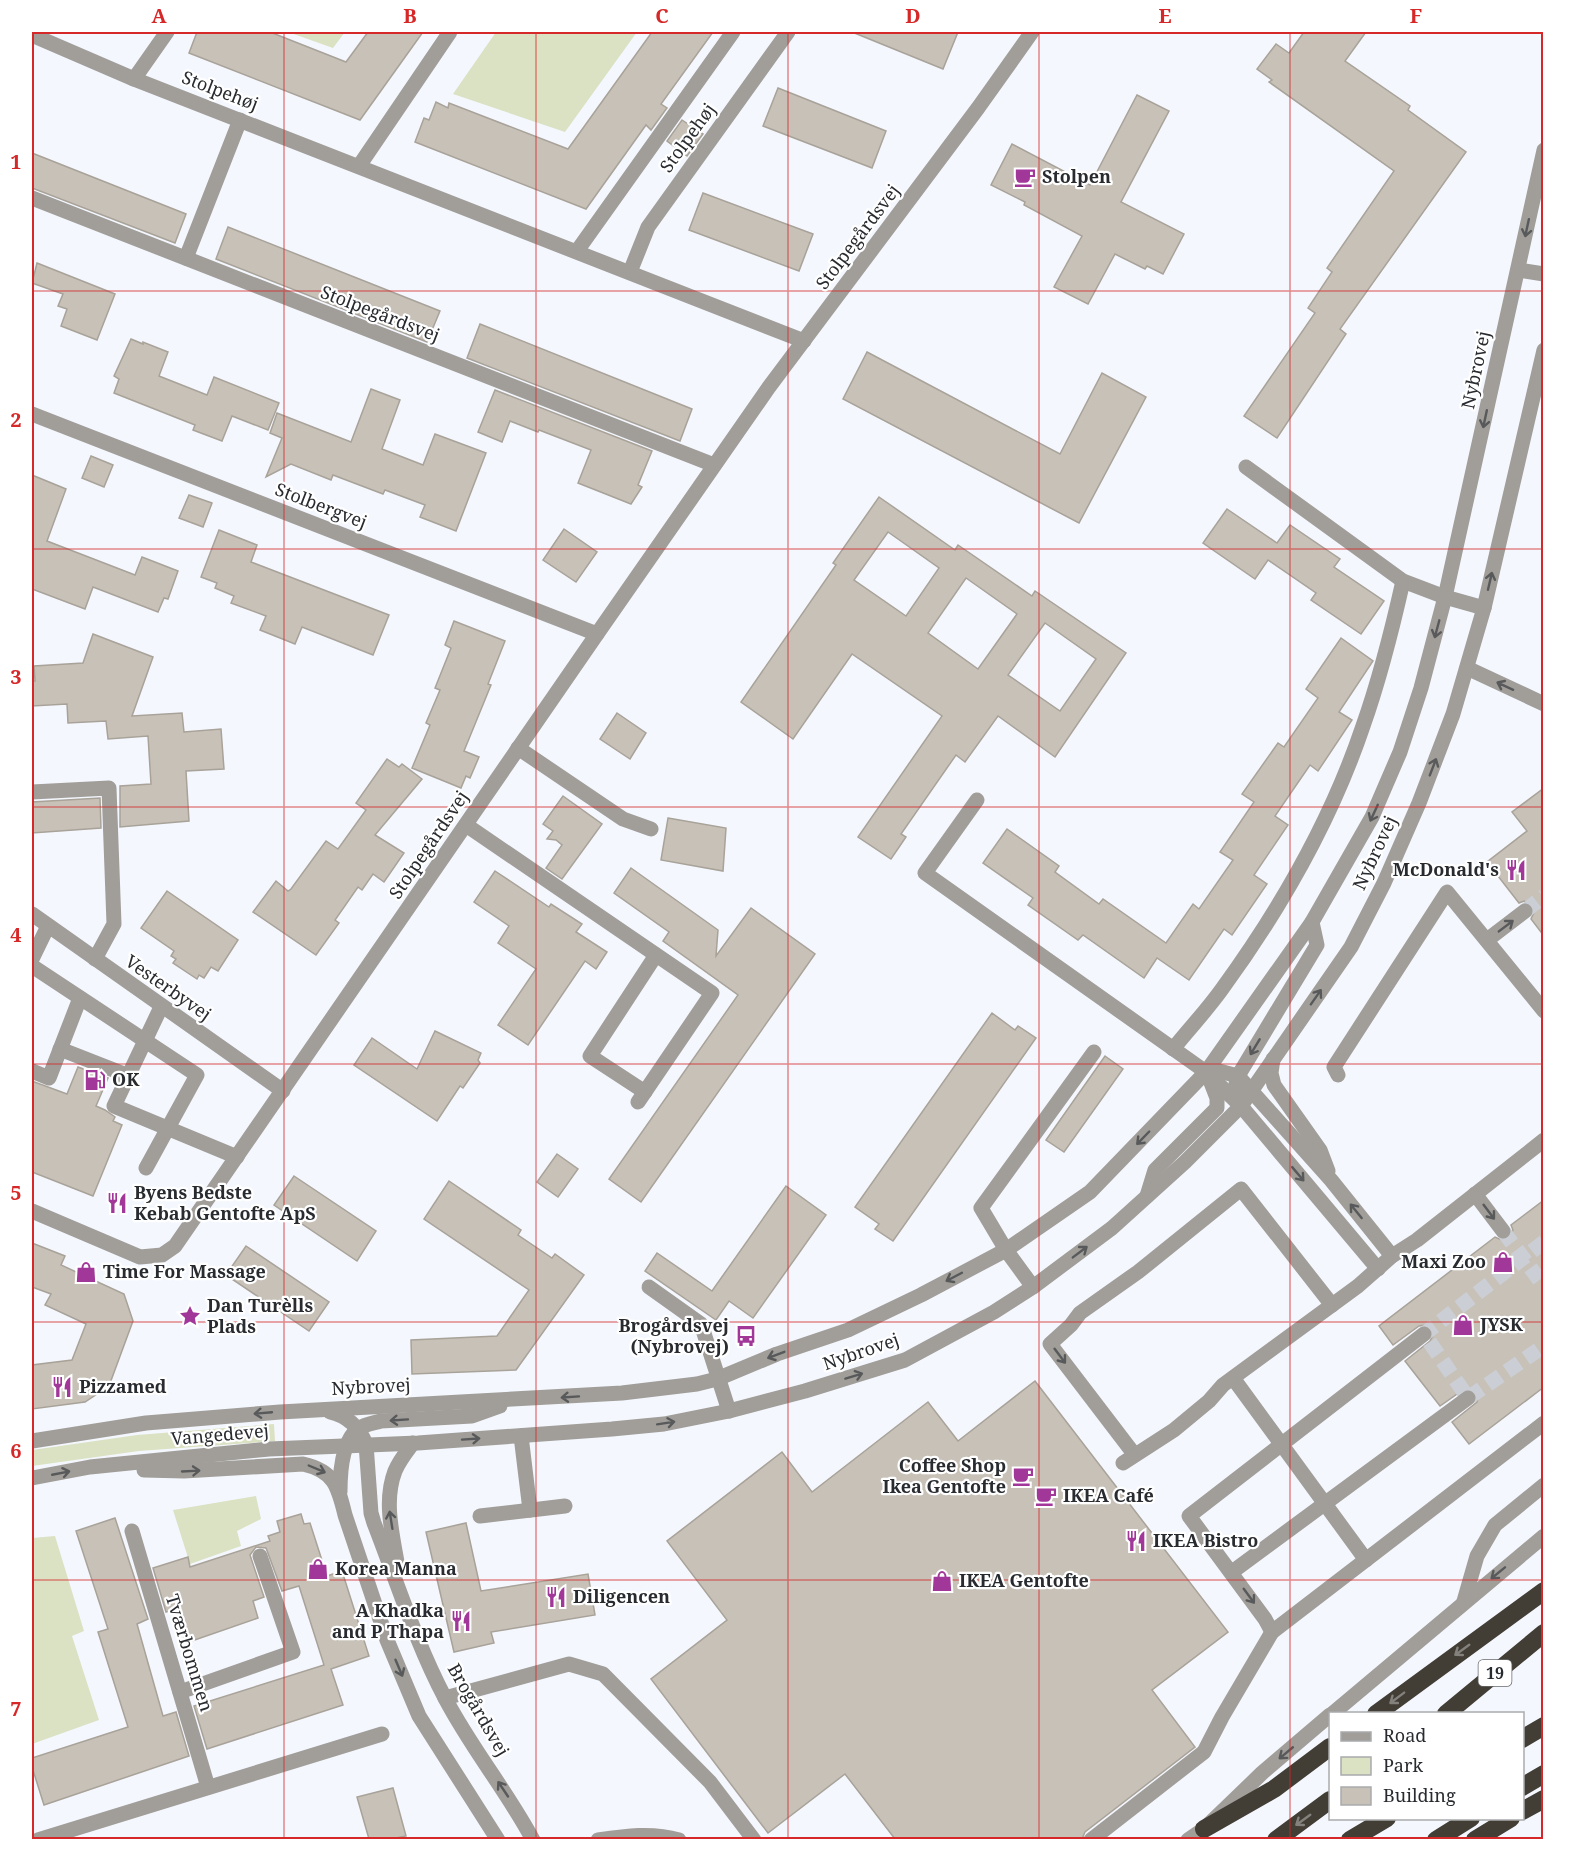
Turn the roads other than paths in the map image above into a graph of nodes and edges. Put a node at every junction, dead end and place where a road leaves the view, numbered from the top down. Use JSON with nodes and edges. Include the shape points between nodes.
{"nodes":[{"id":1,"x":167,"y":32,"type":"edge"},
{"id":2,"x":450,"y":32,"type":"edge"},
{"id":3,"x":734,"y":32,"type":"edge"},
{"id":4,"x":788,"y":32,"type":"edge"},
{"id":5,"x":1032,"y":32,"type":"edge"},
{"id":6,"x":32,"y":35,"type":"edge"},
{"id":7,"x":134,"y":79,"type":"junction"},
{"id":8,"x":240,"y":120,"type":"junction"},
{"id":9,"x":1544,"y":150,"type":"edge"},
{"id":10,"x":359,"y":166,"type":"junction"},
{"id":11,"x":32,"y":198,"type":"edge"},
{"id":12,"x":577,"y":251,"type":"junction"},
{"id":13,"x":186,"y":258,"type":"junction"},
{"id":14,"x":1518,"y":270,"type":"junction"},
{"id":15,"x":630,"y":272,"type":"junction"},
{"id":16,"x":1544,"y":274,"type":"edge"},
{"id":17,"x":804,"y":341,"type":"junction"},
{"id":18,"x":1544,"y":350,"type":"edge"},
{"id":19,"x":32,"y":414,"type":"edge"},
{"id":20,"x":714,"y":465,"type":"junction"},
{"id":21,"x":1246,"y":467,"type":"dead end"},
{"id":22,"x":1403,"y":581,"type":"junction"},
{"id":23,"x":1445,"y":597,"type":"junction"},
{"id":24,"x":1484,"y":608,"type":"junction"},
{"id":25,"x":597,"y":634,"type":"junction"},
{"id":26,"x":1467,"y":668,"type":"junction"},
{"id":27,"x":1544,"y":704,"type":"edge"},
{"id":28,"x":518,"y":748,"type":"junction"},
{"id":29,"x":32,"y":792,"type":"edge"},
{"id":30,"x":977,"y":800,"type":"dead end"},
{"id":31,"x":466,"y":825,"type":"junction"},
{"id":32,"x":651,"y":829,"type":"dead end"},
{"id":33,"x":1525,"y":911,"type":"tunnel mouth"},
{"id":34,"x":32,"y":914,"type":"edge"},
{"id":35,"x":1312,"y":922,"type":"junction"},
{"id":36,"x":48,"y":926,"type":"junction"},
{"id":37,"x":1487,"y":940,"type":"junction"},
{"id":38,"x":656,"y":955,"type":"junction"},
{"id":39,"x":32,"y":959,"type":"edge"},
{"id":40,"x":95,"y":959,"type":"junction"},
{"id":41,"x":32,"y":966,"type":"edge"},
{"id":42,"x":80,"y":998,"type":"junction"},
{"id":43,"x":161,"y":1007,"type":"junction"},
{"id":44,"x":1544,"y":1011,"type":"edge"},
{"id":45,"x":145,"y":1041,"type":"junction"},
{"id":46,"x":60,"y":1049,"type":"junction"},
{"id":47,"x":1173,"y":1049,"type":"junction"},
{"id":48,"x":1094,"y":1052,"type":"dead end"},
{"id":49,"x":1273,"y":1059,"type":"junction"},
{"id":50,"x":32,"y":1071,"type":"edge"},
{"id":51,"x":1206,"y":1072,"type":"junction"},
{"id":52,"x":1338,"y":1075,"type":"dead end"},
{"id":53,"x":129,"y":1076,"type":"junction"},
{"id":54,"x":1238,"y":1076,"type":"junction"},
{"id":55,"x":1252,"y":1089,"type":"junction"},
{"id":56,"x":283,"y":1091,"type":"junction"},
{"id":57,"x":1241,"y":1106,"type":"junction"},
{"id":58,"x":167,"y":1130,"type":"junction"},
{"id":59,"x":1544,"y":1140,"type":"edge"},
{"id":60,"x":237,"y":1157,"type":"junction"},
{"id":61,"x":146,"y":1168,"type":"dead end"},
{"id":62,"x":1331,"y":1180,"type":"junction"},
{"id":63,"x":1475,"y":1194,"type":"junction"},
{"id":64,"x":1147,"y":1196,"type":"junction"},
{"id":65,"x":32,"y":1211,"type":"edge"},
{"id":66,"x":1503,"y":1231,"type":"tunnel mouth"},
{"id":67,"x":1006,"y":1250,"type":"junction"},
{"id":68,"x":1392,"y":1256,"type":"junction"},
{"id":69,"x":1378,"y":1269,"type":"junction"},
{"id":70,"x":649,"y":1287,"type":"dead end"},
{"id":71,"x":1033,"y":1287,"type":"junction"},
{"id":72,"x":1332,"y":1305,"type":"junction"},
{"id":73,"x":1424,"y":1334,"type":"dead end"},
{"id":74,"x":1233,"y":1378,"type":"junction"},
{"id":75,"x":717,"y":1379,"type":"junction"},
{"id":76,"x":1468,"y":1398,"type":"dead end"},
{"id":77,"x":518,"y":1400,"type":"junction"},
{"id":78,"x":321,"y":1410,"type":"junction"},
{"id":79,"x":729,"y":1411,"type":"junction"},
{"id":80,"x":1544,"y":1423,"type":"edge"},
{"id":81,"x":357,"y":1429,"type":"junction"},
{"id":82,"x":521,"y":1436,"type":"junction"},
{"id":83,"x":32,"y":1441,"type":"edge"},
{"id":84,"x":413,"y":1443,"type":"junction"},
{"id":85,"x":366,"y":1444,"type":"junction"},
{"id":86,"x":348,"y":1445,"type":"junction"},
{"id":87,"x":1282,"y":1445,"type":"junction"},
{"id":88,"x":90,"y":1467,"type":"junction"},
{"id":89,"x":32,"y":1478,"type":"edge"},
{"id":90,"x":1544,"y":1485,"type":"edge"},
{"id":91,"x":340,"y":1493,"type":"junction"},
{"id":92,"x":1324,"y":1505,"type":"junction"},
{"id":93,"x":565,"y":1506,"type":"dead end"},
{"id":94,"x":530,"y":1510,"type":"junction"},
{"id":95,"x":480,"y":1515,"type":"dead end"},
{"id":96,"x":132,"y":1531,"type":"dead end"},
{"id":97,"x":1544,"y":1536,"type":"edge"},
{"id":98,"x":260,"y":1556,"type":"dead end"},
{"id":99,"x":1366,"y":1560,"type":"junction"},
{"id":100,"x":1232,"y":1572,"type":"junction"},
{"id":101,"x":1544,"y":1591,"type":"edge"},
{"id":102,"x":403,"y":1599,"type":"junction"},
{"id":103,"x":1464,"y":1600,"type":"junction"},
{"id":104,"x":1272,"y":1632,"type":"junction"},
{"id":105,"x":1544,"y":1634,"type":"edge"},
{"id":106,"x":180,"y":1692,"type":"junction"},
{"id":107,"x":445,"y":1698,"type":"junction"},
{"id":108,"x":1333,"y":1712,"type":"edge"},
{"id":109,"x":1377,"y":1712,"type":"edge"},
{"id":110,"x":1447,"y":1712,"type":"edge"},
{"id":111,"x":1329,"y":1716,"type":"edge"},
{"id":112,"x":1544,"y":1726,"type":"edge"},
{"id":113,"x":381,"y":1734,"type":"dead end"},
{"id":114,"x":1524,"y":1738,"type":"edge"},
{"id":115,"x":1329,"y":1748,"type":"edge"},
{"id":116,"x":1544,"y":1774,"type":"edge"},
{"id":117,"x":208,"y":1786,"type":"junction"},
{"id":118,"x":1524,"y":1786,"type":"edge"},
{"id":119,"x":1544,"y":1799,"type":"edge"},
{"id":120,"x":1329,"y":1801,"type":"edge"},
{"id":121,"x":1524,"y":1811,"type":"edge"},
{"id":122,"x":1383,"y":1820,"type":"edge"},
{"id":123,"x":1468,"y":1820,"type":"edge"},
{"id":124,"x":1508,"y":1820,"type":"edge"},
{"id":125,"x":1204,"y":1829,"type":"junction"},
{"id":126,"x":670,"y":1838,"type":"edge"},
{"id":127,"x":38,"y":1839,"type":"edge"},
{"id":128,"x":498,"y":1839,"type":"edge"},
{"id":129,"x":533,"y":1839,"type":"edge"},
{"id":130,"x":598,"y":1839,"type":"edge"},
{"id":131,"x":754,"y":1839,"type":"edge"},
{"id":132,"x":1091,"y":1839,"type":"edge"},
{"id":133,"x":1188,"y":1839,"type":"edge"},
{"id":134,"x":1276,"y":1839,"type":"edge"},
{"id":135,"x":1350,"y":1839,"type":"edge"},
{"id":136,"x":1436,"y":1839,"type":"edge"},
{"id":137,"x":1475,"y":1839,"type":"edge"}],
"edges":[{"from":1,"to":7,"type":"street"},
{"from":2,"to":10,"type":"street"},
{"from":3,"to":12,"type":"street","name":"Stolpehøj"},
{"from":4,"to":15,"type":"street","name":"Stolpehøj","via":[[648,226]]},
{"from":5,"to":17,"type":"street","name":"Stolpegårdsvej"},
{"from":6,"to":7,"type":"street","name":"Stolpehøj"},
{"from":7,"to":8,"type":"street","name":"Stolpehøj"},
{"from":8,"to":10,"type":"street","name":"Stolpehøj"},
{"from":8,"to":13,"type":"street"},
{"from":9,"to":14,"type":"street","name":"Nybrovej","one_way":true},
{"from":10,"to":12,"type":"street","name":"Stolpehøj"},
{"from":11,"to":13,"type":"street","name":"Stolpegårdsvej"},
{"from":12,"to":15,"type":"street","name":"Stolpehøj"},
{"from":13,"to":20,"type":"street","name":"Stolpegårdsvej"},
{"from":14,"to":16,"type":"street"},
{"from":14,"to":23,"type":"street","name":"Nybrovej","one_way":true},
{"from":15,"to":17,"type":"street","name":"Stolpehøj"},
{"from":17,"to":20,"type":"street","name":"Stolpegårdsvej"},
{"from":24,"to":18,"type":"street","name":"Nybrovej","one_way":true},
{"from":19,"to":25,"type":"street","name":"Stolbergvej"},
{"from":20,"to":25,"type":"street","name":"Stolpegårdsvej"},
{"from":21,"to":22,"type":"street"},
{"from":22,"to":23,"type":"street"},
{"from":22,"to":47,"type":"street","via":[[1386,655],[1363,727],[1317,836],[1263,930],[1221,991]]},
{"from":23,"to":24,"type":"street"},
{"from":23,"to":35,"type":"street","name":"Nybrovej","one_way":true,"via":[[1400,752],[1372,817]]},
{"from":24,"to":26,"type":"street","name":"Nybrovej"},
{"from":25,"to":28,"type":"street","name":"Stolpegårdsvej"},
{"from":27,"to":26,"type":"street","one_way":true},
{"from":49,"to":26,"type":"street","name":"Nybrovej","one_way":true,"via":[[1351,947],[1384,883],[1419,803]]},
{"from":28,"to":31,"type":"street","name":"Stolpegårdsvej"},
{"from":28,"to":32,"type":"street","via":[[623,819]]},
{"from":29,"to":40,"type":"street","via":[[109,788],[114,924]]},
{"from":30,"to":47,"type":"street","via":[[925,873]]},
{"from":31,"to":38,"type":"street"},
{"from":31,"to":56,"type":"street","name":"Stolpegårdsvej"},
{"from":37,"to":33,"type":"street","one_way":true},
{"from":34,"to":36,"type":"street","name":"Vesterbyvej"},
{"from":35,"to":51,"type":"street","name":"Nybrovej"},
{"from":35,"to":54,"type":"street","one_way":true,"via":[[1317,945]]},
{"from":36,"to":39,"type":"street"},
{"from":36,"to":40,"type":"street","name":"Vesterbyvej"},
{"from":37,"to":44,"type":"street"},
{"from":37,"to":52,"type":"street","via":[[1447,892],[1334,1067]]},
{"from":38,"to":38,"type":"street","via":[[712,993],[642,1097],[590,1056]]},
{"from":40,"to":43,"type":"street","name":"Vesterbyvej"},
{"from":41,"to":42,"type":"street"},
{"from":42,"to":45,"type":"street"},
{"from":42,"to":46,"type":"street"},
{"from":43,"to":45,"type":"street"},
{"from":43,"to":56,"type":"street","name":"Vesterbyvej"},
{"from":45,"to":53,"type":"street"},
{"from":45,"to":58,"type":"street","via":[[197,1076]]},
{"from":46,"to":50,"type":"street","via":[[49,1078]]},
{"from":46,"to":53,"type":"street"},
{"from":47,"to":51,"type":"street"},
{"from":48,"to":67,"type":"street","via":[[981,1208]]},
{"from":49,"to":55,"type":"street","name":"Nybrovej"},
{"from":49,"to":62,"type":"street","via":[[1274,1085],[1320,1150]]},
{"from":51,"to":54,"type":"street"},
{"from":51,"to":57,"type":"street"},
{"from":51,"to":64,"type":"street","via":[[1217,1108],[1155,1170]]},
{"from":51,"to":67,"type":"street","name":"Nybrovej","one_way":true,"via":[[1090,1192]]},
{"from":53,"to":58,"type":"street","via":[[114,1106]]},
{"from":54,"to":55,"type":"street"},
{"from":54,"to":57,"type":"street","via":[[1234,1088]]},
{"from":55,"to":57,"type":"street","name":"Nybrovej"},
{"from":55,"to":62,"type":"street"},
{"from":56,"to":60,"type":"street","name":"Stolpegårdsvej"},
{"from":57,"to":64,"type":"street","name":"Nybrovej"},
{"from":57,"to":69,"type":"street","one_way":true},
{"from":58,"to":60,"type":"street"},
{"from":58,"to":61,"type":"street"},
{"from":59,"to":63,"type":"street"},
{"from":60,"to":65,"type":"street","name":"Stolpegårdsvej","via":[[175,1246],[162,1255],[140,1257]]},
{"from":68,"to":62,"type":"street","one_way":true},
{"from":63,"to":66,"type":"street","one_way":true},
{"from":63,"to":68,"type":"street"},
{"from":71,"to":64,"type":"street","name":"Nybrovej","one_way":true,"via":[[1112,1228]]},
{"from":67,"to":71,"type":"street"},
{"from":67,"to":75,"type":"street","name":"Nybrovej","one_way":true,"via":[[848,1330]]},
{"from":68,"to":69,"type":"street"},
{"from":69,"to":72,"type":"street"},
{"from":70,"to":75,"type":"street","via":[[701,1324]]},
{"from":79,"to":71,"type":"street","name":"Nybrovej","one_way":true,"via":[[905,1360]]},
{"from":72,"to":74,"type":"street"},
{"from":72,"to":74,"type":"street","one_way":true,"via":[[1241,1190],[1080,1313],[1050,1344],[1129,1459],[1174,1430]]},
{"from":73,"to":87,"type":"street"},
{"from":74,"to":87,"type":"street"},
{"from":75,"to":77,"type":"street","name":"Nybrovej","one_way":true,"via":[[622,1393]]},
{"from":75,"to":79,"type":"street"},
{"from":76,"to":92,"type":"street"},
{"from":77,"to":78,"type":"street","name":"Nybrovej"},
{"from":77,"to":81,"type":"street","one_way":true,"via":[[472,1416],[381,1421]]},
{"from":78,"to":81,"type":"street","name":"Brogårdsvej","via":[[349,1419]]},
{"from":78,"to":83,"type":"street","name":"Vangedevej","one_way":true,"via":[[146,1423]]},
{"from":82,"to":79,"type":"street","name":"Nybrovej","one_way":true,"via":[[664,1424]]},
{"from":80,"to":99,"type":"street"},
{"from":81,"to":85,"type":"street","name":"Brogårdsvej"},
{"from":81,"to":86,"type":"street"},
{"from":84,"to":82,"type":"street","name":"Nybrovej","one_way":true},
{"from":82,"to":94,"type":"street"},
{"from":84,"to":85,"type":"street","name":"Vangedevej"},
{"from":102,"to":84,"type":"street","one_way":true,"via":[[389,1514],[390,1490],[396,1469]]},
{"from":85,"to":86,"type":"street","name":"Vangedevej"},
{"from":85,"to":102,"type":"street","name":"Brogårdsvej","via":[[371,1513]]},
{"from":86,"to":88,"type":"street","name":"Vangedevej"},
{"from":86,"to":91,"type":"street"},
{"from":87,"to":92,"type":"street"},
{"from":87,"to":100,"type":"street","via":[[1189,1516]]},
{"from":89,"to":88,"type":"street","name":"Vangedevej","one_way":true},
{"from":88,"to":91,"type":"street","one_way":true,"via":[[184,1471],[303,1464],[327,1474]]},
{"from":90,"to":103,"type":"street","via":[[1495,1525],[1477,1556]]},
{"from":91,"to":128,"type":"street","one_way":true,"via":[[387,1640],[419,1716]]},
{"from":92,"to":99,"type":"street"},
{"from":92,"to":100,"type":"street"},
{"from":93,"to":94,"type":"street"},
{"from":94,"to":95,"type":"street"},
{"from":96,"to":106,"type":"street","name":"Tværbommen"},
{"from":97,"to":103,"type":"street","one_way":true},
{"from":98,"to":106,"type":"street","via":[[293,1652]]},
{"from":99,"to":104,"type":"street"},
{"from":100,"to":104,"type":"street","one_way":true},
{"from":101,"to":109,"type":"highway","one_way":true},
{"from":102,"to":107,"type":"street","name":"Brogårdsvej"},
{"from":103,"to":108,"type":"street"},
{"from":104,"to":132,"type":"street","via":[[1204,1752]]},
{"from":105,"to":110,"type":"highway","number":"19"},
{"from":106,"to":117,"type":"street","name":"Tværbommen"},
{"from":129,"to":107,"type":"street","name":"Brogårdsvej","one_way":true},
{"from":107,"to":131,"type":"street","via":[[569,1664],[603,1674],[710,1782]]},
{"from":111,"to":125,"type":"street","one_way":true},
{"from":112,"to":114,"type":"highway"},
{"from":113,"to":117,"type":"street"},
{"from":115,"to":125,"type":"highway","via":[[1274,1789]]},
{"from":116,"to":118,"type":"highway"},
{"from":117,"to":127,"type":"street"},
{"from":119,"to":121,"type":"highway"},
{"from":120,"to":134,"type":"highway","one_way":true},
{"from":122,"to":135,"type":"highway"},
{"from":123,"to":136,"type":"highway"},
{"from":124,"to":137,"type":"highway"},
{"from":125,"to":133,"type":"street"},
{"from":126,"to":130,"type":"street","via":[[635,1835]]}]}
